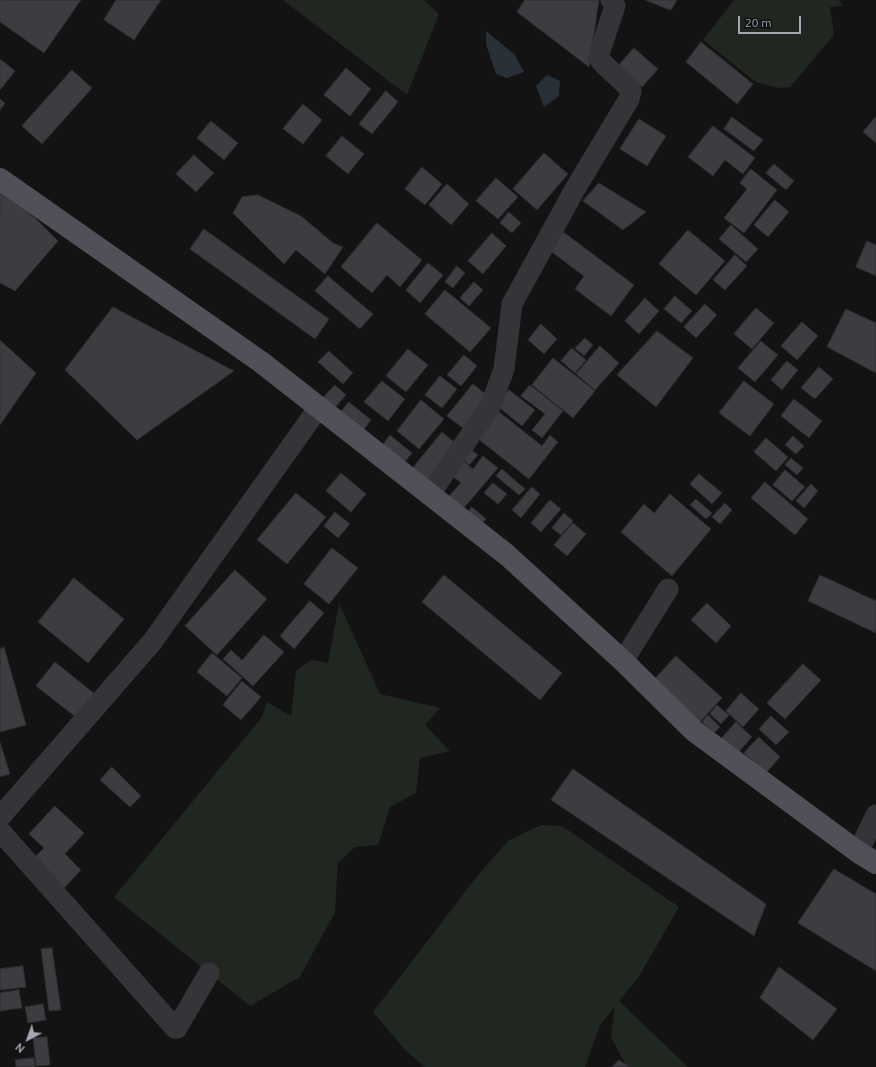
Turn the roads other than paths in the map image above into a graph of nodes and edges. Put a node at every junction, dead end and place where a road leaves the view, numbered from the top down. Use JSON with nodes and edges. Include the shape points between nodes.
{"nodes":[{"id":1,"x":611,"y":0,"type":"edge"},
{"id":2,"x":0,"y":179,"type":"edge"},
{"id":3,"x":319,"y":407,"type":"junction"},
{"id":4,"x":430,"y":494,"type":"junction"},
{"id":5,"x":668,"y":589,"type":"dead end"},
{"id":6,"x":623,"y":661,"type":"junction"},
{"id":7,"x":876,"y":815,"type":"edge"},
{"id":8,"x":0,"y":817,"type":"edge"},
{"id":9,"x":0,"y":831,"type":"edge"},
{"id":10,"x":867,"y":858,"type":"edge"},
{"id":11,"x":209,"y":973,"type":"dead end"}],
"edges":[{"from":1,"to":4,"type":"street","via":[[615,6],[598,57],[602,64],[626,84],[631,91],[630,99],[575,189],[512,304],[504,369],[490,405]]},
{"from":2,"to":3,"type":"main road","via":[[262,362]]},
{"from":3,"to":4,"type":"main road"},
{"from":3,"to":8,"type":"street","via":[[152,642]]},
{"from":4,"to":6,"type":"main road","via":[[507,555]]},
{"from":5,"to":6,"type":"street"},
{"from":6,"to":10,"type":"main road","via":[[694,731]]},
{"from":7,"to":10,"type":"street"},
{"from":9,"to":11,"type":"street","via":[[175,1028]]}]}
